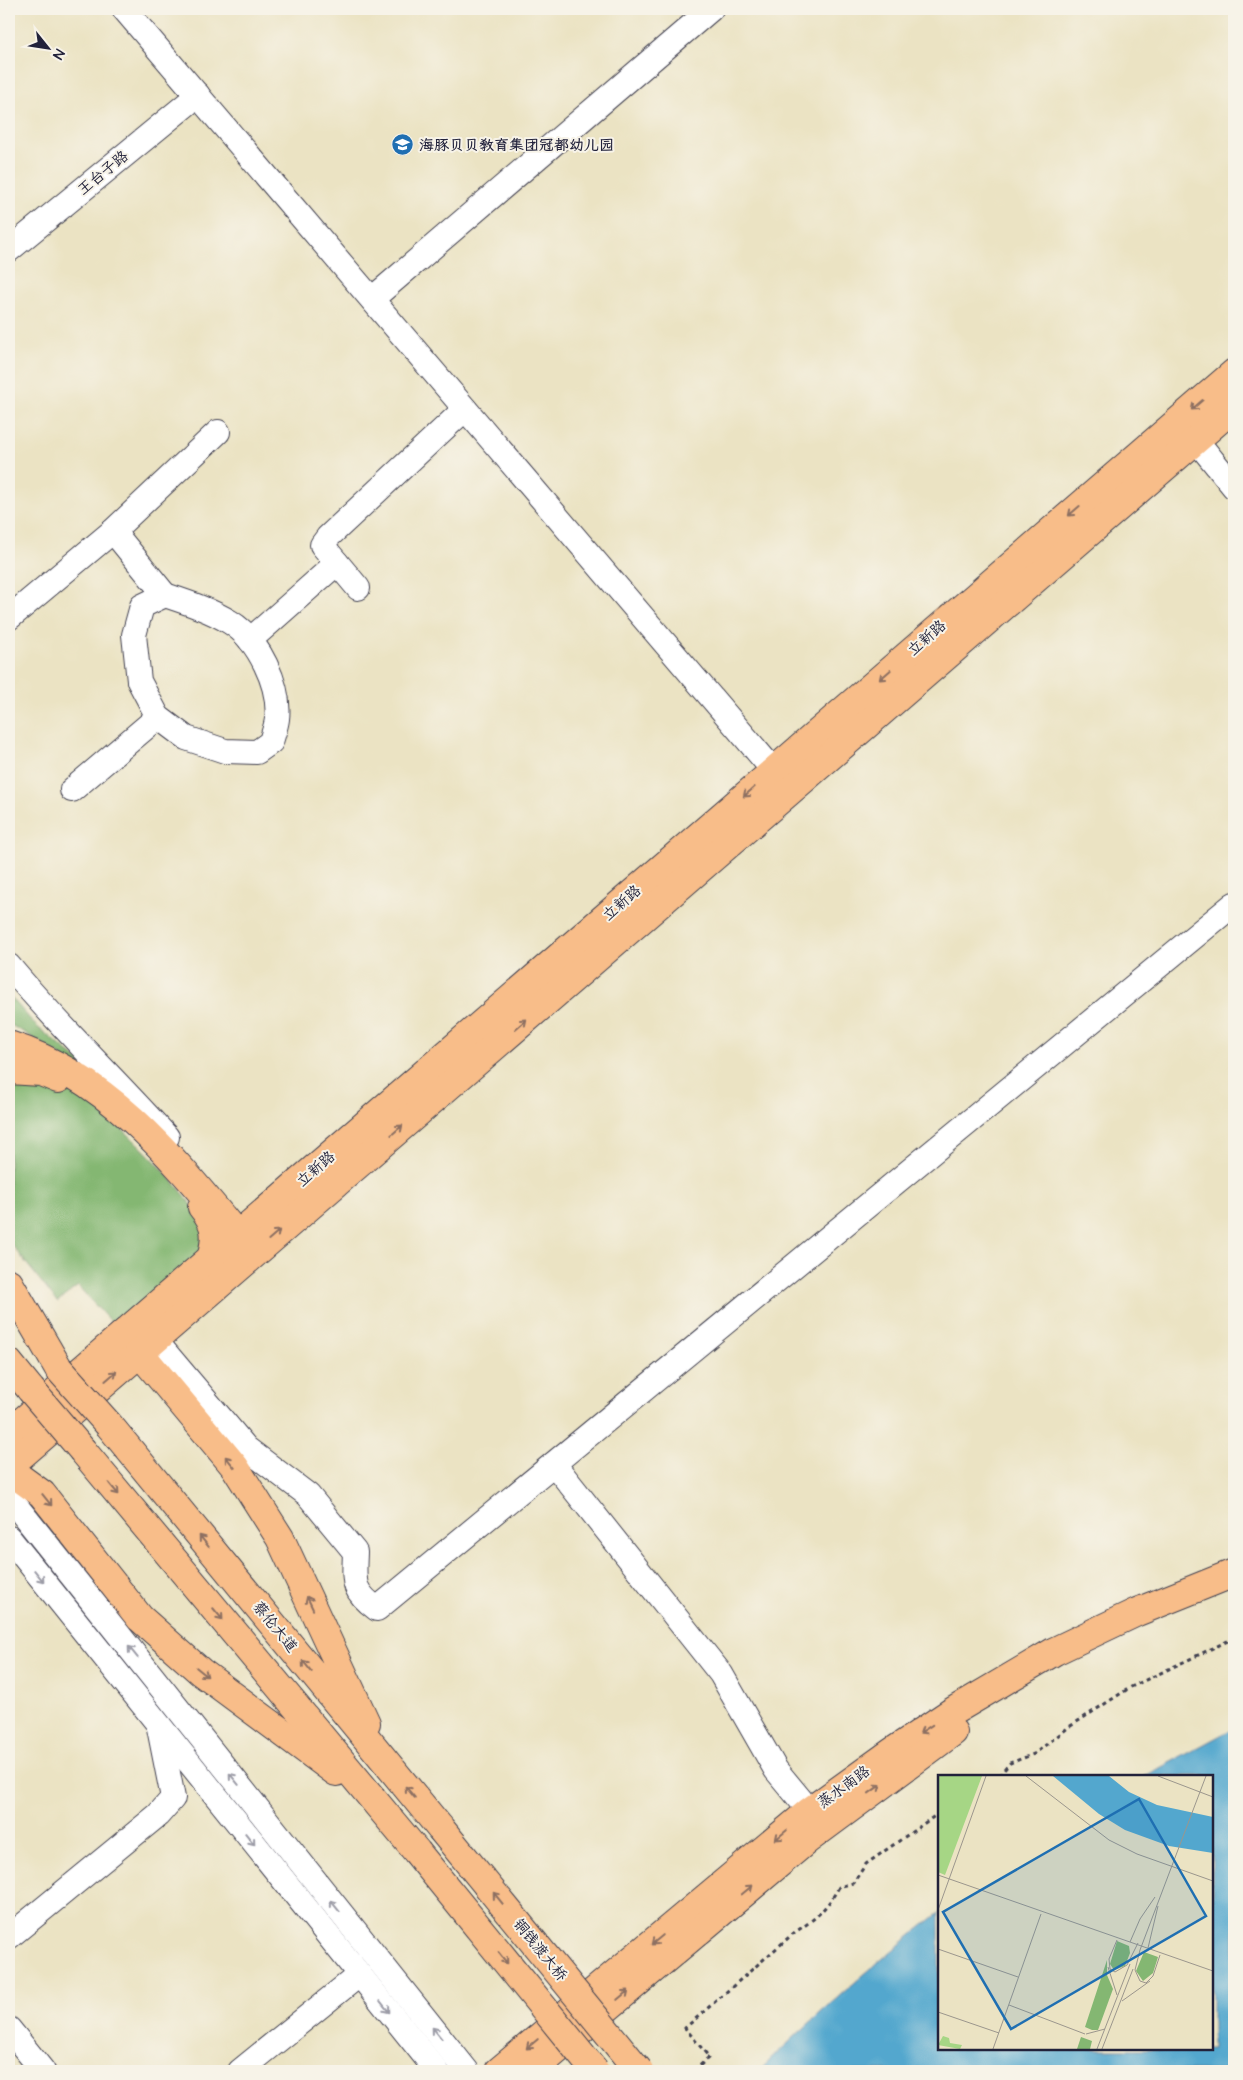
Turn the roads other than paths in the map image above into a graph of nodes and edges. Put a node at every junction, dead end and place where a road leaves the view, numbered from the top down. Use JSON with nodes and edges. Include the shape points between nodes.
{"nodes":[{"id":1,"x":124,"y":9,"type":"edge"},
{"id":2,"x":712,"y":9,"type":"edge"},
{"id":3,"x":198,"y":95,"type":"junction"},
{"id":4,"x":9,"y":250,"type":"edge"},
{"id":5,"x":372,"y":299,"type":"junction"},
{"id":6,"x":1234,"y":373,"type":"edge"},
{"id":7,"x":1234,"y":407,"type":"edge"},
{"id":8,"x":465,"y":409,"type":"junction"},
{"id":9,"x":218,"y":432,"type":"dead end"},
{"id":10,"x":1196,"y":440,"type":"junction"},
{"id":11,"x":1234,"y":487,"type":"edge"},
{"id":12,"x":113,"y":531,"type":"junction"},
{"id":13,"x":337,"y":563,"type":"junction"},
{"id":14,"x":358,"y":588,"type":"dead end"},
{"id":15,"x":165,"y":595,"type":"junction"},
{"id":16,"x":9,"y":618,"type":"edge"},
{"id":17,"x":250,"y":640,"type":"junction"},
{"id":18,"x":158,"y":717,"type":"junction"},
{"id":19,"x":774,"y":771,"type":"junction"},
{"id":20,"x":72,"y":790,"type":"dead end"},
{"id":21,"x":1234,"y":904,"type":"edge"},
{"id":22,"x":9,"y":966,"type":"edge"},
{"id":23,"x":9,"y":1045,"type":"edge"},
{"id":24,"x":9,"y":1070,"type":"edge"},
{"id":25,"x":247,"y":1239,"type":"junction"},
{"id":26,"x":211,"y":1259,"type":"junction"},
{"id":27,"x":9,"y":1283,"type":"edge"},
{"id":28,"x":9,"y":1306,"type":"edge"},
{"id":29,"x":147,"y":1346,"type":"junction"},
{"id":30,"x":9,"y":1363,"type":"edge"},
{"id":31,"x":9,"y":1368,"type":"edge"},
{"id":32,"x":59,"y":1369,"type":"junction"},
{"id":33,"x":31,"y":1390,"type":"junction"},
{"id":34,"x":9,"y":1433,"type":"edge"},
{"id":35,"x":554,"y":1464,"type":"junction"},
{"id":36,"x":9,"y":1466,"type":"edge"},
{"id":37,"x":9,"y":1470,"type":"edge"},
{"id":38,"x":9,"y":1497,"type":"edge"},
{"id":39,"x":9,"y":1538,"type":"edge"},
{"id":40,"x":1234,"y":1573,"type":"edge"},
{"id":41,"x":1234,"y":1591,"type":"edge"},
{"id":42,"x":158,"y":1724,"type":"junction"},
{"id":43,"x":383,"y":1758,"type":"junction"},
{"id":44,"x":373,"y":1798,"type":"junction"},
{"id":45,"x":810,"y":1811,"type":"junction"},
{"id":46,"x":441,"y":1829,"type":"joint"},
{"id":47,"x":9,"y":1937,"type":"edge"},
{"id":48,"x":359,"y":1975,"type":"junction"},
{"id":49,"x":9,"y":2029,"type":"edge"},
{"id":50,"x":43,"y":2071,"type":"edge"},
{"id":51,"x":240,"y":2071,"type":"edge"},
{"id":52,"x":437,"y":2071,"type":"edge"},
{"id":53,"x":467,"y":2071,"type":"edge"},
{"id":54,"x":499,"y":2071,"type":"edge"},
{"id":55,"x":532,"y":2071,"type":"edge"},
{"id":56,"x":595,"y":2071,"type":"edge"},
{"id":57,"x":639,"y":2071,"type":"edge"}],
"edges":[{"from":1,"to":3,"type":"street"},
{"from":2,"to":5,"type":"street"},
{"from":3,"to":4,"type":"street","name":"王台子路"},
{"from":3,"to":5,"type":"street"},
{"from":5,"to":8,"type":"street"},
{"from":6,"to":19,"type":"main road","name":"立新路","one_way":true},
{"from":7,"to":10,"type":"main road","name":"立新路"},
{"from":8,"to":13,"type":"street","via":[[328,537],[322,545]]},
{"from":8,"to":19,"type":"street"},
{"from":9,"to":12,"type":"street"},
{"from":10,"to":11,"type":"street"},
{"from":25,"to":10,"type":"main road","name":"立新路","one_way":true},
{"from":12,"to":15,"type":"street"},
{"from":12,"to":16,"type":"street"},
{"from":13,"to":14,"type":"street"},
{"from":13,"to":17,"type":"street"},
{"from":15,"to":17,"type":"street","via":[[230,622]]},
{"from":15,"to":18,"type":"street","via":[[142,606],[134,635],[139,681]]},
{"from":17,"to":18,"type":"street","via":[[265,664],[274,690],[277,718],[271,742],[257,752],[226,751],[186,738]]},
{"from":18,"to":20,"type":"street"},
{"from":19,"to":25,"type":"main road","name":"立新路","one_way":true},
{"from":21,"to":35,"type":"street"},
{"from":22,"to":25,"type":"street","via":[[42,1006],[132,1098]]},
{"from":23,"to":25,"type":"main road","via":[[77,1076],[114,1102],[168,1154]]},
{"from":24,"to":26,"type":"main road","via":[[41,1072],[72,1084],[105,1104],[160,1156],[211,1218],[216,1239]]},
{"from":25,"to":26,"type":"main road","name":"立新路"},
{"from":25,"to":29,"type":"main road","name":"立新路"},
{"from":26,"to":34,"type":"main road","name":"立新路"},
{"from":27,"to":32,"type":"main road"},
{"from":28,"to":32,"type":"main road"},
{"from":29,"to":35,"type":"street","via":[[246,1448],[308,1495],[355,1552],[354,1583],[362,1598],[377,1608]]},
{"from":36,"to":29,"type":"main road","name":"立新路","one_way":true},
{"from":43,"to":29,"type":"main road","one_way":true,"via":[[280,1538],[235,1467]]},
{"from":30,"to":33,"type":"main road"},
{"from":31,"to":33,"type":"main road"},
{"from":43,"to":32,"type":"main road","name":"蔡伦大道","one_way":true,"bridge":true,"via":[[109,1425]]},
{"from":33,"to":44,"type":"main road","one_way":true,"bridge":true},
{"from":35,"to":45,"type":"street","via":[[721,1674],[776,1770]]},
{"from":37,"to":44,"type":"main road","one_way":true,"via":[[42,1494],[140,1618],[201,1672]]},
{"from":53,"to":38,"type":"street","one_way":true},
{"from":39,"to":42,"type":"street","one_way":true},
{"from":40,"to":45,"type":"main road","name":"蒸水南路","one_way":true,"via":[[1137,1612],[1055,1651],[950,1713]]},
{"from":55,"to":41,"type":"main road","name":"蒸水南路","one_way":true,"via":[[807,1840],[960,1728],[1073,1660],[1156,1621]]},
{"from":42,"to":47,"type":"street","via":[[173,1798],[158,1815]]},
{"from":42,"to":48,"type":"street","one_way":true},
{"from":46,"to":43,"type":"main road","name":"蔡伦大道","one_way":true},
{"from":44,"to":56,"type":"main road","one_way":true,"bridge":true},
{"from":45,"to":54,"type":"main road","name":"蒸水南路","one_way":true},
{"from":57,"to":46,"type":"main road","name":"铜钱渡大桥","one_way":true,"bridge":true},
{"from":48,"to":51,"type":"street"},
{"from":48,"to":52,"type":"street","one_way":true},
{"from":49,"to":50,"type":"street"}]}
